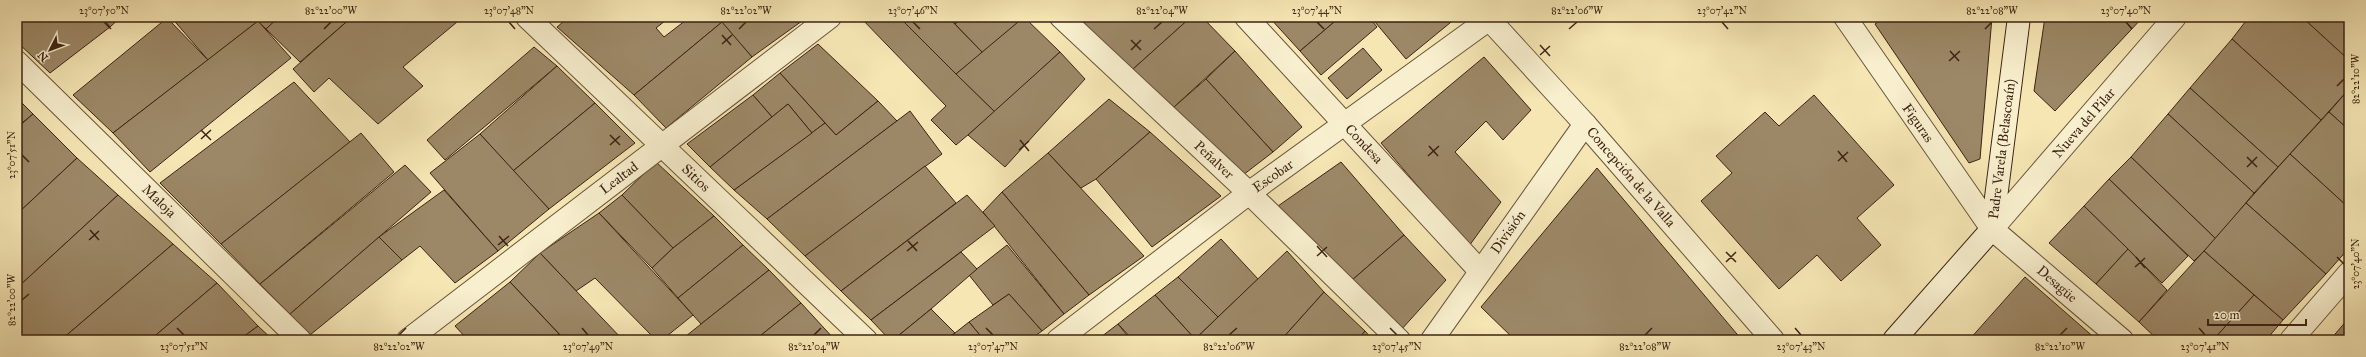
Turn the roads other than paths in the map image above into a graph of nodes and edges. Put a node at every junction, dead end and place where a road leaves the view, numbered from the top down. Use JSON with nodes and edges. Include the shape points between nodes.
{"nodes":[{"id":1,"x":527,"y":17,"type":"edge"},
{"id":2,"x":830,"y":17,"type":"edge"},
{"id":3,"x":1061,"y":17,"type":"edge"},
{"id":4,"x":1246,"y":17,"type":"edge"},
{"id":5,"x":1845,"y":17,"type":"edge"},
{"id":6,"x":2019,"y":17,"type":"edge"},
{"id":7,"x":2175,"y":17,"type":"edge"},
{"id":8,"x":1489,"y":18,"type":"edge"},
{"id":9,"x":17,"y":62,"type":"edge"},
{"id":10,"x":1585,"y":124,"type":"junction"},
{"id":11,"x":1346,"y":125,"type":"junction"},
{"id":12,"x":662,"y":146,"type":"junction"},
{"id":13,"x":1249,"y":193,"type":"junction"},
{"id":14,"x":1992,"y":229,"type":"junction"},
{"id":15,"x":1480,"y":271,"type":"junction"},
{"id":16,"x":2349,"y":273,"type":"edge"},
{"id":17,"x":300,"y":340,"type":"edge"},
{"id":18,"x":408,"y":340,"type":"edge"},
{"id":19,"x":866,"y":340,"type":"edge"},
{"id":20,"x":1058,"y":340,"type":"edge"},
{"id":21,"x":1399,"y":340,"type":"edge"},
{"id":22,"x":1432,"y":340,"type":"edge"},
{"id":23,"x":1773,"y":340,"type":"edge"},
{"id":24,"x":1894,"y":340,"type":"edge"},
{"id":25,"x":2122,"y":340,"type":"edge"},
{"id":26,"x":2291,"y":340,"type":"edge"}],
"edges":[{"from":1,"to":12,"type":"street","name":"Sitios"},
{"from":2,"to":12,"type":"street","name":"Lealtad"},
{"from":3,"to":13,"type":"street","name":"Peñalver"},
{"from":4,"to":11,"type":"street","name":"Condesa"},
{"from":5,"to":14,"type":"street","name":"Figuras"},
{"from":6,"to":14,"type":"street","name":"Padre Varela (Belascoaín)"},
{"from":7,"to":14,"type":"street","name":"Nueva del Pilar"},
{"from":8,"to":10,"type":"street","name":"Concepción de la Valla"},
{"from":8,"to":11,"type":"street","name":"Escobar"},
{"from":9,"to":17,"type":"street","name":"Maloja"},
{"from":10,"to":15,"type":"street","name":"División"},
{"from":10,"to":23,"type":"street","name":"Concepción de la Valla"},
{"from":11,"to":13,"type":"street","name":"Escobar"},
{"from":11,"to":15,"type":"street","name":"Condesa"},
{"from":12,"to":18,"type":"street","name":"Lealtad"},
{"from":12,"to":19,"type":"street","name":"Sitios"},
{"from":13,"to":20,"type":"street","name":"Escobar"},
{"from":13,"to":21,"type":"street","name":"Peñalver"},
{"from":14,"to":24,"type":"street","name":"Padre Varela (Belascoaín)"},
{"from":14,"to":25,"type":"street","name":"Desagüe"},
{"from":15,"to":22,"type":"street","name":"División"},
{"from":16,"to":26,"type":"street"}]}
